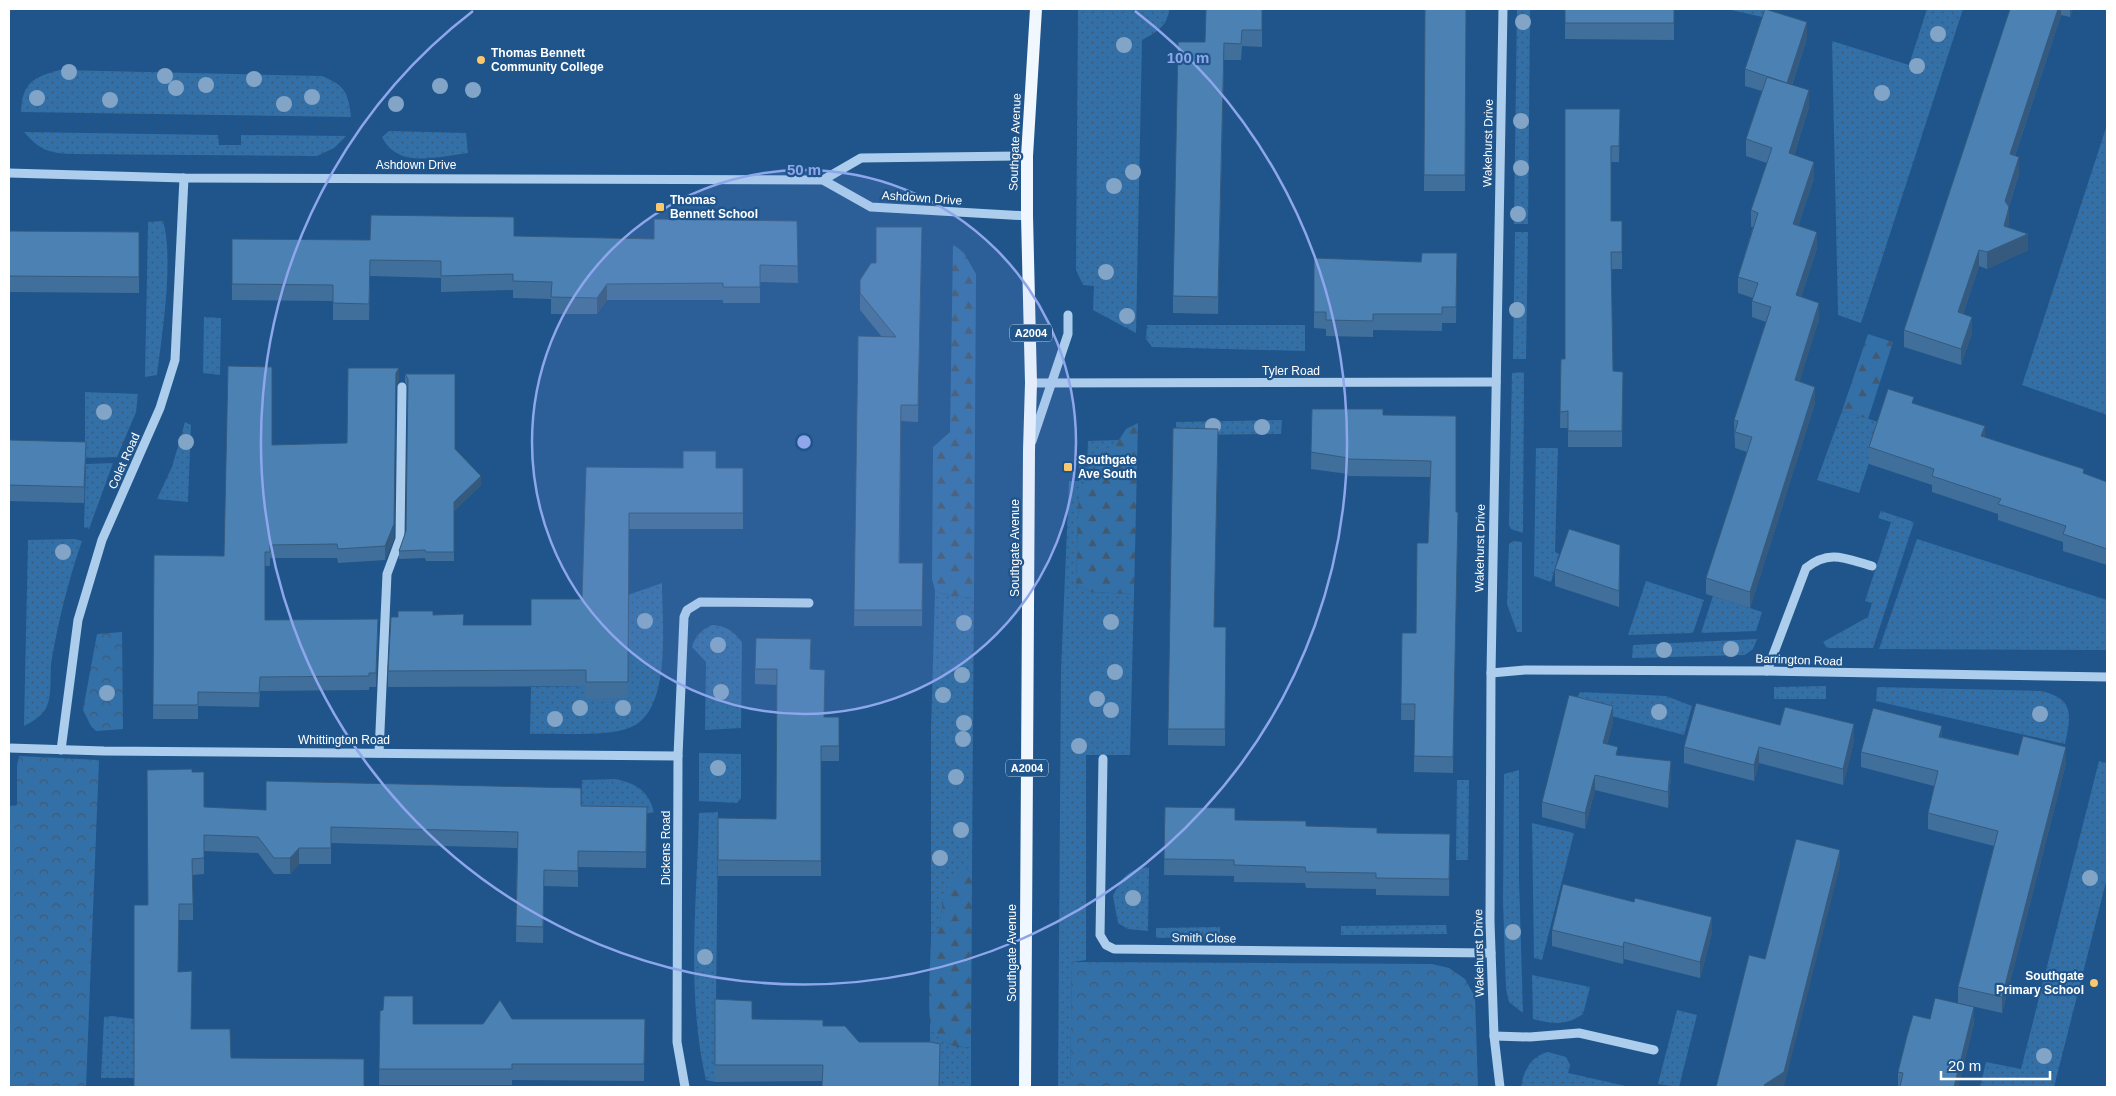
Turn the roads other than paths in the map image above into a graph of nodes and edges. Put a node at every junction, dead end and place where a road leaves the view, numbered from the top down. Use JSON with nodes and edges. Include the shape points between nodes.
{"nodes":[{"id":1,"x":1036,"y":9,"type":"edge"},
{"id":2,"x":1502,"y":9,"type":"edge"},
{"id":3,"x":1028,"y":156,"type":"junction"},
{"id":4,"x":9,"y":173,"type":"edge"},
{"id":5,"x":184,"y":178,"type":"junction"},
{"id":6,"x":823,"y":180,"type":"junction"},
{"id":7,"x":1027,"y":216,"type":"junction"},
{"id":8,"x":1068,"y":315,"type":"dead end"},
{"id":9,"x":1496,"y":382,"type":"junction"},
{"id":10,"x":1032,"y":383,"type":"junction"},
{"id":11,"x":1052,"y":384,"type":"junction"},
{"id":12,"x":402,"y":387,"type":"dead end"},
{"id":13,"x":1029,"y":450,"type":"junction"},
{"id":14,"x":1872,"y":566,"type":"dead end"},
{"id":15,"x":809,"y":603,"type":"dead end"},
{"id":16,"x":1767,"y":671,"type":"junction"},
{"id":17,"x":1490,"y":673,"type":"junction"},
{"id":18,"x":2107,"y":677,"type":"edge"},
{"id":19,"x":9,"y":748,"type":"edge"},
{"id":20,"x":61,"y":750,"type":"junction"},
{"id":21,"x":379,"y":753,"type":"junction"},
{"id":22,"x":678,"y":756,"type":"junction"},
{"id":23,"x":1103,"y":759,"type":"dead end"},
{"id":24,"x":1491,"y":953,"type":"junction"},
{"id":25,"x":1494,"y":1036,"type":"junction"},
{"id":26,"x":1654,"y":1050,"type":"dead end"},
{"id":27,"x":685,"y":1087,"type":"edge"},
{"id":28,"x":1025,"y":1087,"type":"edge"},
{"id":29,"x":1500,"y":1087,"type":"edge"}],
"edges":[{"from":1,"to":3,"type":"main road","name":"Southgate Avenue","number":"A2004"},
{"from":2,"to":9,"type":"street","name":"Wakehurst Drive"},
{"from":3,"to":6,"type":"street","via":[[861,158]]},
{"from":3,"to":7,"type":"main road","name":"Southgate Avenue","number":"A2004"},
{"from":4,"to":5,"type":"street","name":"Ashdown Drive"},
{"from":5,"to":6,"type":"street","name":"Ashdown Drive"},
{"from":5,"to":20,"type":"street","name":"Colet Road","via":[[175,360],[160,408],[102,540],[78,620]]},
{"from":6,"to":7,"type":"street","name":"Ashdown Drive","via":[[871,207]]},
{"from":7,"to":10,"type":"main road","name":"Southgate Avenue","number":"A2004"},
{"from":8,"to":11,"type":"street","via":[[1068,334]]},
{"from":9,"to":11,"type":"street","name":"Tyler Road"},
{"from":9,"to":17,"type":"street","name":"Wakehurst Drive"},
{"from":10,"to":11,"type":"street","name":"Tyler Road"},
{"from":10,"to":13,"type":"main road","name":"Southgate Avenue","number":"A2004"},
{"from":11,"to":13,"type":"street"},
{"from":12,"to":21,"type":"street","via":[[400,539],[387,574]]},
{"from":13,"to":28,"type":"main road","name":"Southgate Avenue","number":"A2004"},
{"from":14,"to":16,"type":"street","via":[[1827,556],[1806,568]]},
{"from":15,"to":22,"type":"street","name":"Dickens Road","via":[[700,602],[687,610],[683,625]]},
{"from":16,"to":17,"type":"street","name":"Barrington Road","via":[[1525,670]]},
{"from":16,"to":18,"type":"street","name":"Barrington Road"},
{"from":17,"to":24,"type":"street","name":"Wakehurst Drive"},
{"from":19,"to":20,"type":"street","name":"Whittington Road"},
{"from":20,"to":21,"type":"street","name":"Whittington Road"},
{"from":21,"to":22,"type":"street","name":"Whittington Road"},
{"from":22,"to":27,"type":"street","name":"Dickens Road","via":[[677,1042]]},
{"from":23,"to":24,"type":"street","name":"Smith Close","via":[[1100,936],[1106,945],[1114,949]]},
{"from":24,"to":25,"type":"street","name":"Wakehurst Drive"},
{"from":25,"to":26,"type":"street","via":[[1579,1033]]},
{"from":25,"to":29,"type":"street","name":"Wakehurst Drive"}]}
